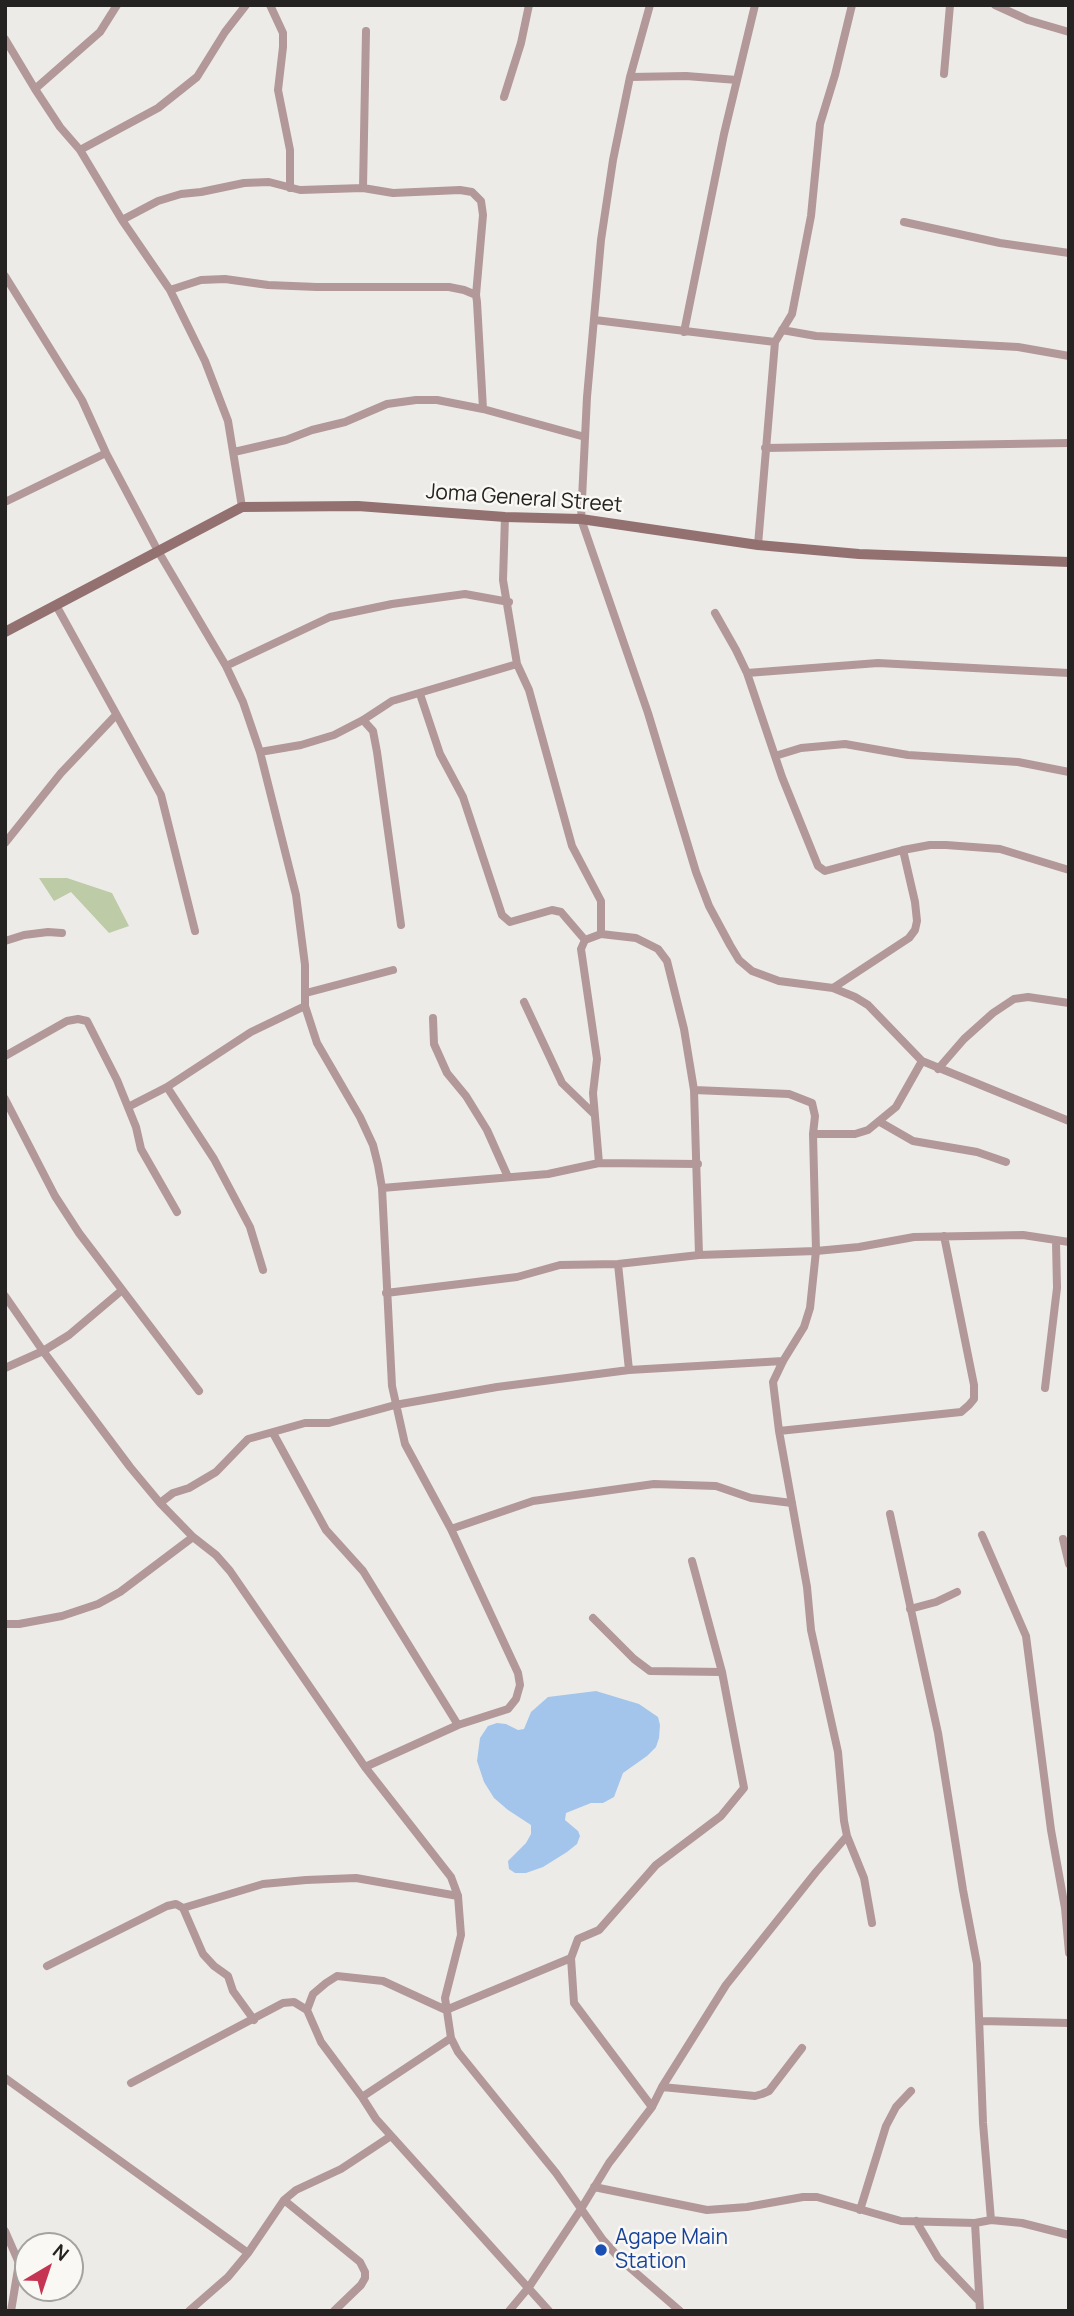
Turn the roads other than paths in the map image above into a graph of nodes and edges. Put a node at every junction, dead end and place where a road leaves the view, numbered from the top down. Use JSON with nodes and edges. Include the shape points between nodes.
{"nodes":[{"id":1,"x":117,"y":5,"type":"edge"},
{"id":2,"x":246,"y":5,"type":"edge"},
{"id":3,"x":270,"y":5,"type":"edge"},
{"id":4,"x":529,"y":5,"type":"edge"},
{"id":5,"x":650,"y":5,"type":"edge"},
{"id":6,"x":755,"y":5,"type":"edge"},
{"id":7,"x":852,"y":5,"type":"edge"},
{"id":8,"x":950,"y":5,"type":"edge"},
{"id":9,"x":995,"y":5,"type":"edge"},
{"id":10,"x":366,"y":31,"type":"dead end"},
{"id":11,"x":1069,"y":32,"type":"edge"},
{"id":12,"x":5,"y":39,"type":"edge"},
{"id":13,"x":944,"y":74,"type":"dead end"},
{"id":14,"x":630,"y":78,"type":"junction"},
{"id":15,"x":737,"y":80,"type":"junction"},
{"id":16,"x":35,"y":89,"type":"junction"},
{"id":17,"x":504,"y":97,"type":"dead end"},
{"id":18,"x":80,"y":150,"type":"junction"},
{"id":19,"x":290,"y":188,"type":"junction"},
{"id":20,"x":363,"y":188,"type":"junction"},
{"id":21,"x":122,"y":220,"type":"junction"},
{"id":22,"x":904,"y":222,"type":"dead end"},
{"id":23,"x":1069,"y":253,"type":"edge"},
{"id":24,"x":5,"y":276,"type":"edge"},
{"id":25,"x":170,"y":290,"type":"junction"},
{"id":26,"x":475,"y":295,"type":"junction"},
{"id":27,"x":594,"y":320,"type":"junction"},
{"id":28,"x":782,"y":330,"type":"junction"},
{"id":29,"x":684,"y":331,"type":"junction"},
{"id":30,"x":775,"y":342,"type":"junction"},
{"id":31,"x":1069,"y":356,"type":"edge"},
{"id":32,"x":483,"y":409,"type":"junction"},
{"id":33,"x":585,"y":437,"type":"junction"},
{"id":34,"x":1069,"y":443,"type":"edge"},
{"id":35,"x":765,"y":448,"type":"junction"},
{"id":36,"x":234,"y":452,"type":"junction"},
{"id":37,"x":106,"y":453,"type":"junction"},
{"id":38,"x":5,"y":502,"type":"edge"},
{"id":39,"x":242,"y":507,"type":"junction"},
{"id":40,"x":505,"y":517,"type":"junction"},
{"id":41,"x":581,"y":519,"type":"junction"},
{"id":42,"x":758,"y":545,"type":"junction"},
{"id":43,"x":158,"y":551,"type":"junction"},
{"id":44,"x":1069,"y":562,"type":"edge"},
{"id":45,"x":509,"y":602,"type":"junction"},
{"id":46,"x":57,"y":607,"type":"junction"},
{"id":47,"x":715,"y":613,"type":"dead end"},
{"id":48,"x":5,"y":632,"type":"edge"},
{"id":49,"x":517,"y":664,"type":"junction"},
{"id":50,"x":226,"y":666,"type":"junction"},
{"id":51,"x":747,"y":673,"type":"junction"},
{"id":52,"x":1069,"y":673,"type":"edge"},
{"id":53,"x":420,"y":694,"type":"junction"},
{"id":54,"x":116,"y":715,"type":"junction"},
{"id":55,"x":363,"y":720,"type":"junction"},
{"id":56,"x":260,"y":752,"type":"junction"},
{"id":57,"x":775,"y":757,"type":"junction"},
{"id":58,"x":1069,"y":772,"type":"edge"},
{"id":59,"x":5,"y":843,"type":"edge"},
{"id":60,"x":903,"y":850,"type":"junction"},
{"id":61,"x":1069,"y":870,"type":"edge"},
{"id":62,"x":401,"y":925,"type":"dead end"},
{"id":63,"x":195,"y":930,"type":"dead end"},
{"id":64,"x":61,"y":933,"type":"dead end"},
{"id":65,"x":601,"y":934,"type":"junction"},
{"id":66,"x":5,"y":940,"type":"edge"},
{"id":67,"x":585,"y":940,"type":"junction"},
{"id":68,"x":393,"y":970,"type":"dead end"},
{"id":69,"x":833,"y":988,"type":"junction"},
{"id":70,"x":306,"y":993,"type":"junction"},
{"id":71,"x":524,"y":1002,"type":"dead end"},
{"id":72,"x":1069,"y":1003,"type":"edge"},
{"id":73,"x":305,"y":1006,"type":"junction"},
{"id":74,"x":433,"y":1018,"type":"dead end"},
{"id":75,"x":5,"y":1056,"type":"edge"},
{"id":76,"x":922,"y":1061,"type":"junction"},
{"id":77,"x":939,"y":1069,"type":"junction"},
{"id":78,"x":167,"y":1087,"type":"junction"},
{"id":79,"x":694,"y":1090,"type":"junction"},
{"id":80,"x":5,"y":1099,"type":"edge"},
{"id":81,"x":128,"y":1107,"type":"junction"},
{"id":82,"x":594,"y":1114,"type":"junction"},
{"id":83,"x":1069,"y":1121,"type":"edge"},
{"id":84,"x":880,"y":1122,"type":"junction"},
{"id":85,"x":813,"y":1134,"type":"junction"},
{"id":86,"x":1006,"y":1162,"type":"dead end"},
{"id":87,"x":599,"y":1163,"type":"junction"},
{"id":88,"x":698,"y":1164,"type":"junction"},
{"id":89,"x":508,"y":1177,"type":"junction"},
{"id":90,"x":382,"y":1188,"type":"junction"},
{"id":91,"x":177,"y":1212,"type":"dead end"},
{"id":92,"x":944,"y":1236,"type":"junction"},
{"id":93,"x":1056,"y":1241,"type":"junction"},
{"id":94,"x":1069,"y":1242,"type":"edge"},
{"id":95,"x":816,"y":1251,"type":"junction"},
{"id":96,"x":699,"y":1255,"type":"junction"},
{"id":97,"x":618,"y":1264,"type":"junction"},
{"id":98,"x":263,"y":1270,"type":"dead end"},
{"id":99,"x":121,"y":1290,"type":"junction"},
{"id":100,"x":386,"y":1293,"type":"junction"},
{"id":101,"x":5,"y":1296,"type":"edge"},
{"id":102,"x":43,"y":1351,"type":"junction"},
{"id":103,"x":783,"y":1361,"type":"junction"},
{"id":104,"x":5,"y":1368,"type":"edge"},
{"id":105,"x":629,"y":1370,"type":"junction"},
{"id":106,"x":1045,"y":1388,"type":"dead end"},
{"id":107,"x":199,"y":1391,"type":"dead end"},
{"id":108,"x":395,"y":1405,"type":"junction"},
{"id":109,"x":779,"y":1431,"type":"junction"},
{"id":110,"x":273,"y":1433,"type":"junction"},
{"id":111,"x":160,"y":1503,"type":"junction"},
{"id":112,"x":792,"y":1503,"type":"junction"},
{"id":113,"x":890,"y":1514,"type":"dead end"},
{"id":114,"x":451,"y":1529,"type":"junction"},
{"id":115,"x":982,"y":1535,"type":"dead end"},
{"id":116,"x":194,"y":1537,"type":"junction"},
{"id":117,"x":1063,"y":1539,"type":"dead end"},
{"id":118,"x":691,"y":1561,"type":"dead end"},
{"id":119,"x":1069,"y":1564,"type":"edge"},
{"id":120,"x":957,"y":1592,"type":"dead end"},
{"id":121,"x":910,"y":1609,"type":"junction"},
{"id":122,"x":593,"y":1618,"type":"dead end"},
{"id":123,"x":5,"y":1624,"type":"edge"},
{"id":124,"x":722,"y":1672,"type":"junction"},
{"id":125,"x":458,"y":1725,"type":"junction"},
{"id":126,"x":365,"y":1767,"type":"junction"},
{"id":127,"x":847,"y":1836,"type":"junction"},
{"id":128,"x":458,"y":1896,"type":"junction"},
{"id":129,"x":1067,"y":1907,"type":"edge"},
{"id":130,"x":183,"y":1909,"type":"junction"},
{"id":131,"x":872,"y":1923,"type":"dead end"},
{"id":132,"x":1069,"y":1953,"type":"edge"},
{"id":133,"x":571,"y":1958,"type":"junction"},
{"id":134,"x":47,"y":1966,"type":"dead end"},
{"id":135,"x":307,"y":2010,"type":"junction"},
{"id":136,"x":446,"y":2010,"type":"junction"},
{"id":137,"x":254,"y":2020,"type":"junction"},
{"id":138,"x":981,"y":2021,"type":"junction"},
{"id":139,"x":1069,"y":2023,"type":"edge"},
{"id":140,"x":451,"y":2038,"type":"junction"},
{"id":141,"x":802,"y":2048,"type":"dead end"},
{"id":142,"x":5,"y":2078,"type":"edge"},
{"id":143,"x":131,"y":2083,"type":"dead end"},
{"id":144,"x":662,"y":2087,"type":"junction"},
{"id":145,"x":911,"y":2091,"type":"dead end"},
{"id":146,"x":362,"y":2097,"type":"junction"},
{"id":147,"x":652,"y":2107,"type":"junction"},
{"id":148,"x":391,"y":2136,"type":"junction"},
{"id":149,"x":594,"y":2187,"type":"junction"},
{"id":150,"x":284,"y":2200,"type":"junction"},
{"id":151,"x":581,"y":2209,"type":"junction"},
{"id":152,"x":860,"y":2210,"type":"junction"},
{"id":153,"x":991,"y":2220,"type":"junction"},
{"id":154,"x":916,"y":2221,"type":"junction"},
{"id":155,"x":975,"y":2223,"type":"junction"},
{"id":156,"x":5,"y":2231,"type":"edge"},
{"id":157,"x":1069,"y":2235,"type":"edge"},
{"id":158,"x":248,"y":2253,"type":"junction"},
{"id":159,"x":529,"y":2287,"type":"junction"},
{"id":160,"x":978,"y":2300,"type":"junction"},
{"id":161,"x":11,"y":2311,"type":"edge"},
{"id":162,"x":189,"y":2311,"type":"edge"},
{"id":163,"x":334,"y":2311,"type":"edge"},
{"id":164,"x":509,"y":2311,"type":"edge"},
{"id":165,"x":549,"y":2311,"type":"edge"},
{"id":166,"x":680,"y":2311,"type":"edge"},
{"id":167,"x":980,"y":2311,"type":"edge"}],
"edges":[{"from":1,"to":16,"type":"street","via":[[100,32]]},
{"from":2,"to":18,"type":"street","via":[[197,78],[158,108]]},
{"from":3,"to":19,"type":"street","via":[[283,33],[278,90],[290,150]]},
{"from":4,"to":17,"type":"street"},
{"from":5,"to":14,"type":"street"},
{"from":6,"to":15,"type":"street"},
{"from":7,"to":28,"type":"street","via":[[820,124],[811,216],[792,314]]},
{"from":8,"to":13,"type":"street"},
{"from":9,"to":11,"type":"street"},
{"from":10,"to":20,"type":"street"},
{"from":12,"to":16,"type":"street"},
{"from":14,"to":15,"type":"street"},
{"from":14,"to":27,"type":"street","via":[[601,240]]},
{"from":15,"to":29,"type":"street"},
{"from":16,"to":18,"type":"street"},
{"from":18,"to":21,"type":"street"},
{"from":19,"to":20,"type":"street"},
{"from":19,"to":21,"type":"street","via":[[270,182],[244,183],[181,194]]},
{"from":20,"to":26,"type":"street","via":[[393,193],[472,192],[481,201],[483,215]]},
{"from":21,"to":25,"type":"street"},
{"from":22,"to":23,"type":"street"},
{"from":24,"to":37,"type":"street","via":[[82,400]]},
{"from":25,"to":26,"type":"street","via":[[201,280],[225,279],[317,287],[449,287]]},
{"from":25,"to":36,"type":"street","via":[[205,361],[228,421]]},
{"from":26,"to":32,"type":"street"},
{"from":27,"to":29,"type":"street"},
{"from":27,"to":33,"type":"street"},
{"from":28,"to":30,"type":"street"},
{"from":28,"to":31,"type":"street","via":[[816,336],[1018,347]]},
{"from":29,"to":30,"type":"street"},
{"from":30,"to":35,"type":"street"},
{"from":32,"to":33,"type":"street"},
{"from":32,"to":36,"type":"street","via":[[437,400],[387,404],[345,422]]},
{"from":33,"to":41,"type":"street"},
{"from":34,"to":35,"type":"street"},
{"from":35,"to":42,"type":"street"},
{"from":36,"to":39,"type":"street"},
{"from":37,"to":38,"type":"street"},
{"from":37,"to":43,"type":"street"},
{"from":39,"to":40,"type":"street","name":"Joma General Street","via":[[358,506]]},
{"from":39,"to":43,"type":"street","name":"Joma General Street"},
{"from":40,"to":41,"type":"street","name":"Joma General Street"},
{"from":40,"to":45,"type":"street","via":[[503,580]]},
{"from":41,"to":42,"type":"street","name":"Joma General Street"},
{"from":41,"to":69,"type":"street","via":[[709,906],[739,960],[752,971],[779,981]]},
{"from":42,"to":44,"type":"street","name":"Joma General Street"},
{"from":43,"to":46,"type":"street","name":"Joma General Street"},
{"from":43,"to":50,"type":"street"},
{"from":45,"to":49,"type":"street"},
{"from":45,"to":50,"type":"street","via":[[465,594],[330,617]]},
{"from":46,"to":48,"type":"street","name":"Joma General Street"},
{"from":46,"to":54,"type":"street"},
{"from":47,"to":51,"type":"street"},
{"from":49,"to":53,"type":"street"},
{"from":49,"to":65,"type":"street","via":[[572,846],[601,901]]},
{"from":50,"to":56,"type":"street"},
{"from":51,"to":52,"type":"street","via":[[878,663]]},
{"from":51,"to":57,"type":"street"},
{"from":53,"to":55,"type":"street","via":[[392,701]]},
{"from":53,"to":67,"type":"street","via":[[440,754],[463,797],[502,915],[510,922],[552,910],[561,912]]},
{"from":54,"to":59,"type":"street","via":[[61,773]]},
{"from":54,"to":63,"type":"street","via":[[161,795]]},
{"from":55,"to":56,"type":"street","via":[[334,735]]},
{"from":55,"to":62,"type":"street","via":[[373,732],[377,752]]},
{"from":56,"to":70,"type":"street","via":[[296,895]]},
{"from":57,"to":58,"type":"street","via":[[801,748],[845,744],[908,755],[1018,762]]},
{"from":57,"to":60,"type":"street","via":[[818,866],[825,871]]},
{"from":60,"to":61,"type":"street","via":[[930,845],[1000,849]]},
{"from":60,"to":69,"type":"street","via":[[915,902],[915,930]]},
{"from":64,"to":66,"type":"street"},
{"from":65,"to":67,"type":"street"},
{"from":65,"to":79,"type":"street","via":[[636,938],[663,954],[684,1028]]},
{"from":67,"to":82,"type":"street","via":[[581,949],[597,1059]]},
{"from":68,"to":70,"type":"street"},
{"from":69,"to":76,"type":"street","via":[[868,1005]]},
{"from":70,"to":73,"type":"street"},
{"from":71,"to":82,"type":"street","via":[[562,1083]]},
{"from":72,"to":77,"type":"street","via":[[1014,999],[964,1039]]},
{"from":73,"to":78,"type":"street","via":[[250,1032]]},
{"from":73,"to":90,"type":"street","via":[[317,1044],[373,1145]]},
{"from":74,"to":89,"type":"street","via":[[433,1044],[486,1130]]},
{"from":75,"to":81,"type":"street","via":[[67,1021],[87,1021]]},
{"from":76,"to":77,"type":"street"},
{"from":76,"to":84,"type":"street","via":[[896,1107]]},
{"from":77,"to":83,"type":"street"},
{"from":78,"to":81,"type":"street"},
{"from":78,"to":98,"type":"street","via":[[214,1159],[250,1227]]},
{"from":79,"to":85,"type":"street","via":[[804,1098],[812,1102]]},
{"from":79,"to":88,"type":"street"},
{"from":80,"to":99,"type":"street","via":[[55,1196]]},
{"from":81,"to":91,"type":"street","via":[[141,1149]]},
{"from":82,"to":87,"type":"street"},
{"from":84,"to":85,"type":"street","via":[[855,1133]]},
{"from":84,"to":86,"type":"street","via":[[913,1141]]},
{"from":85,"to":95,"type":"street"},
{"from":87,"to":88,"type":"street"},
{"from":87,"to":89,"type":"street"},
{"from":88,"to":96,"type":"street"},
{"from":89,"to":90,"type":"street"},
{"from":90,"to":100,"type":"street"},
{"from":92,"to":93,"type":"street","via":[[1023,1235]]},
{"from":92,"to":95,"type":"street"},
{"from":92,"to":109,"type":"street","via":[[974,1385],[969,1405],[961,1412]]},
{"from":93,"to":94,"type":"street"},
{"from":93,"to":106,"type":"street","via":[[1057,1288]]},
{"from":95,"to":96,"type":"street"},
{"from":95,"to":103,"type":"street","via":[[810,1308]]},
{"from":96,"to":97,"type":"street"},
{"from":97,"to":100,"type":"street","via":[[560,1265],[517,1277]]},
{"from":97,"to":105,"type":"street"},
{"from":99,"to":102,"type":"street"},
{"from":99,"to":107,"type":"street"},
{"from":100,"to":108,"type":"street"},
{"from":101,"to":102,"type":"street"},
{"from":102,"to":104,"type":"street"},
{"from":102,"to":111,"type":"street"},
{"from":103,"to":105,"type":"street"},
{"from":103,"to":109,"type":"street","via":[[773,1382]]},
{"from":105,"to":108,"type":"street"},
{"from":108,"to":110,"type":"street"},
{"from":108,"to":114,"type":"street","via":[[405,1444]]},
{"from":109,"to":112,"type":"street"},
{"from":110,"to":111,"type":"street","via":[[248,1439],[216,1472]]},
{"from":110,"to":125,"type":"street","via":[[326,1530],[363,1571]]},
{"from":111,"to":116,"type":"street"},
{"from":112,"to":114,"type":"street","via":[[751,1499],[716,1486],[654,1484],[533,1501]]},
{"from":112,"to":127,"type":"street","via":[[811,1630],[838,1752]]},
{"from":113,"to":121,"type":"street"},
{"from":114,"to":125,"type":"street","via":[[520,1685],[508,1709]]},
{"from":115,"to":129,"type":"street","via":[[1026,1636],[1051,1830]]},
{"from":116,"to":123,"type":"street","via":[[99,1604],[62,1616]]},
{"from":116,"to":126,"type":"street","via":[[230,1571]]},
{"from":117,"to":119,"type":"street"},
{"from":118,"to":124,"type":"street"},
{"from":120,"to":121,"type":"street"},
{"from":121,"to":138,"type":"street","via":[[944,1765],[977,1964]]},
{"from":122,"to":124,"type":"street","via":[[650,1671]]},
{"from":124,"to":133,"type":"street","via":[[744,1788],[722,1816],[656,1865],[599,1930],[578,1939]]},
{"from":125,"to":126,"type":"street"},
{"from":126,"to":128,"type":"street","via":[[451,1877]]},
{"from":127,"to":131,"type":"street","via":[[864,1878]]},
{"from":127,"to":144,"type":"street","via":[[726,1985]]},
{"from":128,"to":130,"type":"street","via":[[356,1878],[306,1880],[262,1884]]},
{"from":128,"to":136,"type":"street","via":[[461,1935]]},
{"from":129,"to":132,"type":"street"},
{"from":130,"to":134,"type":"street","via":[[176,1904],[167,1906]]},
{"from":130,"to":137,"type":"street","via":[[203,1954],[228,1976]]},
{"from":133,"to":136,"type":"street"},
{"from":133,"to":147,"type":"street","via":[[574,2003]]},
{"from":135,"to":136,"type":"street","via":[[313,1994],[337,1976],[383,1981]]},
{"from":135,"to":137,"type":"street","via":[[294,2002],[284,2003]]},
{"from":135,"to":146,"type":"street","via":[[321,2042]]},
{"from":136,"to":140,"type":"street"},
{"from":137,"to":143,"type":"street"},
{"from":138,"to":139,"type":"street"},
{"from":138,"to":153,"type":"street"},
{"from":140,"to":146,"type":"street"},
{"from":140,"to":151,"type":"street"},
{"from":141,"to":144,"type":"street","via":[[769,2091],[755,2096]]},
{"from":142,"to":158,"type":"street"},
{"from":144,"to":147,"type":"street"},
{"from":145,"to":152,"type":"street","via":[[886,2126]]},
{"from":146,"to":148,"type":"street"},
{"from":147,"to":149,"type":"street"},
{"from":148,"to":150,"type":"street"},
{"from":148,"to":159,"type":"street"},
{"from":149,"to":151,"type":"street"},
{"from":149,"to":152,"type":"street","via":[[707,2210],[817,2197]]},
{"from":150,"to":158,"type":"street"},
{"from":150,"to":163,"type":"street","via":[[360,2262],[365,2272],[361,2285]]},
{"from":151,"to":159,"type":"street"},
{"from":151,"to":166,"type":"street","via":[[621,2260]]},
{"from":152,"to":154,"type":"street"},
{"from":153,"to":155,"type":"street"},
{"from":153,"to":157,"type":"street"},
{"from":154,"to":155,"type":"street"},
{"from":154,"to":160,"type":"street","via":[[938,2258]]},
{"from":155,"to":160,"type":"street"},
{"from":156,"to":161,"type":"street","via":[[19,2263]]},
{"from":158,"to":162,"type":"street"},
{"from":159,"to":164,"type":"street"},
{"from":159,"to":165,"type":"street"},
{"from":160,"to":167,"type":"street"}]}
